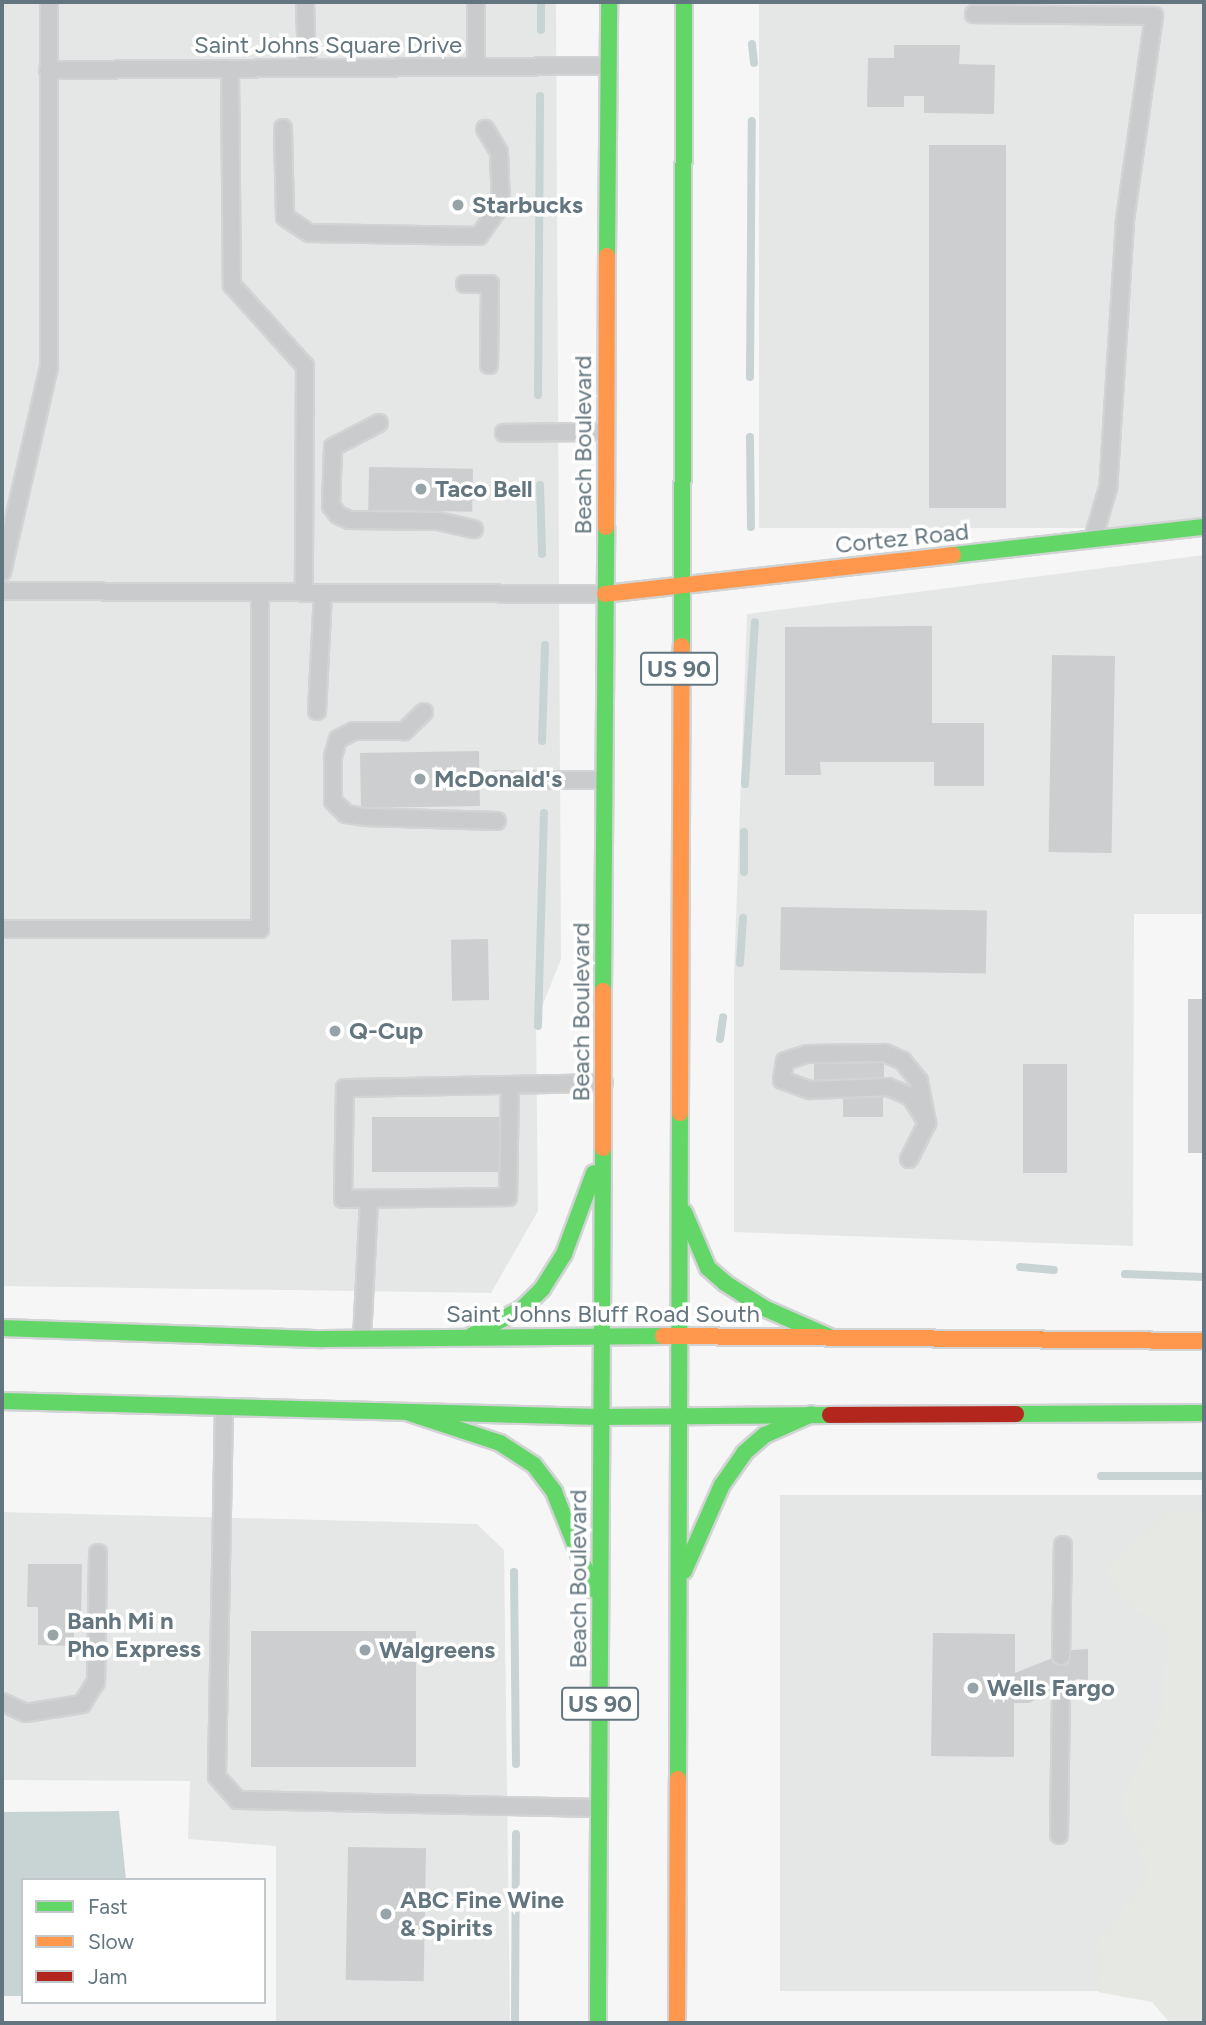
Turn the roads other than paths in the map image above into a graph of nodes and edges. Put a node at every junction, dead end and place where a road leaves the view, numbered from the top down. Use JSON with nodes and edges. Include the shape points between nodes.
{"nodes":[{"id":1,"x":49,"y":2,"type":"edge"},
{"id":2,"x":305,"y":2,"type":"edge"},
{"id":3,"x":476,"y":2,"type":"edge"},
{"id":4,"x":609,"y":2,"type":"edge"},
{"id":5,"x":684,"y":2,"type":"edge"},
{"id":6,"x":1156,"y":9,"type":"edge"},
{"id":7,"x":974,"y":14,"type":"dead end"},
{"id":8,"x":609,"y":66,"type":"junction"},
{"id":9,"x":477,"y":67,"type":"junction"},
{"id":10,"x":307,"y":68,"type":"junction"},
{"id":11,"x":230,"y":69,"type":"junction"},
{"id":12,"x":48,"y":70,"type":"junction"},
{"id":13,"x":283,"y":128,"type":"dead end"},
{"id":14,"x":485,"y":129,"type":"dead end"},
{"id":15,"x":465,"y":284,"type":"dead end"},
{"id":16,"x":489,"y":365,"type":"dead end"},
{"id":17,"x":379,"y":424,"type":"dead end"},
{"id":18,"x":606,"y":432,"type":"junction"},
{"id":19,"x":504,"y":433,"type":"dead end"},
{"id":20,"x":1204,"y":527,"type":"edge"},
{"id":21,"x":474,"y":528,"type":"dead end"},
{"id":22,"x":1093,"y":539,"type":"junction"},
{"id":23,"x":2,"y":572,"type":"edge"},
{"id":24,"x":679,"y":584,"type":"junction"},
{"id":25,"x":2,"y":591,"type":"edge"},
{"id":26,"x":260,"y":592,"type":"junction"},
{"id":27,"x":304,"y":593,"type":"junction"},
{"id":28,"x":323,"y":593,"type":"junction"},
{"id":29,"x":605,"y":594,"type":"junction"},
{"id":30,"x":317,"y":711,"type":"dead end"},
{"id":31,"x":424,"y":712,"type":"dead end"},
{"id":32,"x":497,"y":780,"type":"dead end"},
{"id":33,"x":604,"y":780,"type":"junction"},
{"id":34,"x":497,"y":821,"type":"dead end"},
{"id":35,"x":2,"y":929,"type":"edge"},
{"id":36,"x":604,"y":1083,"type":"junction"},
{"id":37,"x":510,"y":1085,"type":"junction"},
{"id":38,"x":927,"y":1123,"type":"junction"},
{"id":39,"x":603,"y":1148,"type":"junction"},
{"id":40,"x":909,"y":1159,"type":"dead end"},
{"id":41,"x":678,"y":1198,"type":"junction"},
{"id":42,"x":369,"y":1199,"type":"junction"},
{"id":43,"x":2,"y":1328,"type":"edge"},
{"id":44,"x":471,"y":1336,"type":"junction"},
{"id":45,"x":603,"y":1336,"type":"junction"},
{"id":46,"x":677,"y":1336,"type":"junction"},
{"id":47,"x":832,"y":1338,"type":"junction"},
{"id":48,"x":362,"y":1339,"type":"junction"},
{"id":49,"x":1204,"y":1341,"type":"edge"},
{"id":50,"x":2,"y":1401,"type":"edge"},
{"id":51,"x":224,"y":1408,"type":"junction"},
{"id":52,"x":409,"y":1413,"type":"junction"},
{"id":53,"x":1204,"y":1413,"type":"edge"},
{"id":54,"x":812,"y":1414,"type":"junction"},
{"id":55,"x":678,"y":1415,"type":"junction"},
{"id":56,"x":601,"y":1416,"type":"junction"},
{"id":57,"x":1063,"y":1545,"type":"dead end"},
{"id":58,"x":97,"y":1553,"type":"dead end"},
{"id":59,"x":678,"y":1586,"type":"junction"},
{"id":60,"x":600,"y":1609,"type":"junction"},
{"id":61,"x":1061,"y":1656,"type":"dead end"},
{"id":62,"x":1061,"y":1688,"type":"dead end"},
{"id":63,"x":2,"y":1702,"type":"edge"},
{"id":64,"x":599,"y":1808,"type":"junction"},
{"id":65,"x":1059,"y":1835,"type":"dead end"},
{"id":66,"x":598,"y":2023,"type":"edge"},
{"id":67,"x":677,"y":2023,"type":"edge"}],
"edges":[{"from":1,"to":12,"type":"lane"},
{"from":2,"to":10,"type":"lane"},
{"from":3,"to":9,"type":"lane"},
{"from":4,"to":8,"type":"main road","name":"Beach Boulevard","number":"US 90"},
{"from":5,"to":24,"type":"main road","number":"US 90"},
{"from":6,"to":7,"type":"lane"},
{"from":6,"to":22,"type":"lane","via":[[1125,221],[1108,488]]},
{"from":8,"to":9,"type":"lane","name":"Saint Johns Square Drive"},
{"from":8,"to":18,"type":"main road","name":"Beach Boulevard","number":"US 90"},
{"from":9,"to":10,"type":"lane","name":"Saint Johns Square Drive"},
{"from":10,"to":11,"type":"lane","name":"Saint Johns Square Drive"},
{"from":11,"to":12,"type":"lane","name":"Saint Johns Square Drive"},
{"from":11,"to":27,"type":"lane","via":[[232,285],[305,366]]},
{"from":12,"to":23,"type":"lane","via":[[49,367]]},
{"from":13,"to":14,"type":"lane","via":[[285,217],[309,233],[479,236],[501,205],[499,152]]},
{"from":15,"to":16,"type":"lane","via":[[490,284]]},
{"from":17,"to":21,"type":"lane","via":[[333,447],[331,506],[338,514],[348,520],[438,521]]},
{"from":18,"to":19,"type":"lane"},
{"from":18,"to":29,"type":"main road","name":"Beach Boulevard","number":"US 90"},
{"from":20,"to":22,"type":"main road","name":"Cortez Road"},
{"from":22,"to":24,"type":"main road","name":"Cortez Road"},
{"from":24,"to":29,"type":"main road","name":"Cortez Road"},
{"from":24,"to":41,"type":"main road","number":"US 90"},
{"from":25,"to":26,"type":"lane"},
{"from":26,"to":27,"type":"lane"},
{"from":26,"to":35,"type":"lane","via":[[260,929]]},
{"from":27,"to":28,"type":"lane"},
{"from":28,"to":29,"type":"lane"},
{"from":28,"to":30,"type":"lane"},
{"from":29,"to":33,"type":"main road","name":"Beach Boulevard","number":"US 90"},
{"from":31,"to":34,"type":"lane","via":[[404,731],[354,730],[338,739],[333,757],[333,801],[346,814],[364,817]]},
{"from":32,"to":33,"type":"lane"},
{"from":33,"to":36,"type":"main road","name":"Beach Boulevard","number":"US 90"},
{"from":36,"to":37,"type":"lane"},
{"from":36,"to":39,"type":"main road","name":"Beach Boulevard","number":"US 90"},
{"from":37,"to":42,"type":"lane","via":[[508,1197]]},
{"from":37,"to":42,"type":"lane","via":[[345,1088],[343,1199]]},
{"from":38,"to":38,"type":"lane","via":[[919,1082],[903,1061],[885,1054],[807,1054],[785,1061],[782,1080],[810,1090],[888,1087],[911,1097]]},
{"from":38,"to":40,"type":"lane"},
{"from":39,"to":44,"type":"main road","via":[[564,1254],[542,1289],[523,1308]]},
{"from":39,"to":45,"type":"main road","name":"Beach Boulevard","number":"US 90"},
{"from":41,"to":46,"type":"main road","number":"US 90"},
{"from":41,"to":47,"type":"main road","via":[[708,1268],[764,1308]]},
{"from":42,"to":48,"type":"lane"},
{"from":43,"to":48,"type":"main road","name":"Saint Johns Bluff Road South"},
{"from":44,"to":45,"type":"main road","name":"Saint Johns Bluff Road South"},
{"from":44,"to":48,"type":"main road","name":"Saint Johns Bluff Road South"},
{"from":45,"to":46,"type":"main road","name":"Saint Johns Bluff Road South"},
{"from":45,"to":56,"type":"main road","name":"Beach Boulevard","number":"US 90"},
{"from":46,"to":47,"type":"main road","name":"Saint Johns Bluff Road South"},
{"from":46,"to":55,"type":"main road","number":"US 90"},
{"from":47,"to":49,"type":"main road","name":"Saint Johns Bluff Road South"},
{"from":50,"to":51,"type":"main road"},
{"from":51,"to":52,"type":"main road"},
{"from":51,"to":64,"type":"lane","via":[[217,1777],[238,1800]]},
{"from":52,"to":56,"type":"main road"},
{"from":52,"to":60,"type":"main road","via":[[500,1443],[534,1465],[554,1492]]},
{"from":53,"to":54,"type":"main road"},
{"from":54,"to":55,"type":"main road"},
{"from":54,"to":59,"type":"main road","via":[[765,1435],[744,1452],[722,1485]]},
{"from":55,"to":56,"type":"main road"},
{"from":55,"to":59,"type":"main road","number":"US 90"},
{"from":56,"to":60,"type":"main road","name":"Beach Boulevard","number":"US 90"},
{"from":57,"to":61,"type":"lane"},
{"from":58,"to":63,"type":"lane","via":[[96,1682],[82,1704],[26,1713]]},
{"from":59,"to":67,"type":"main road","number":"US 90"},
{"from":60,"to":64,"type":"main road","name":"Beach Boulevard","number":"US 90"},
{"from":62,"to":65,"type":"lane"},
{"from":64,"to":66,"type":"main road","name":"Beach Boulevard","number":"US 90"}]}
